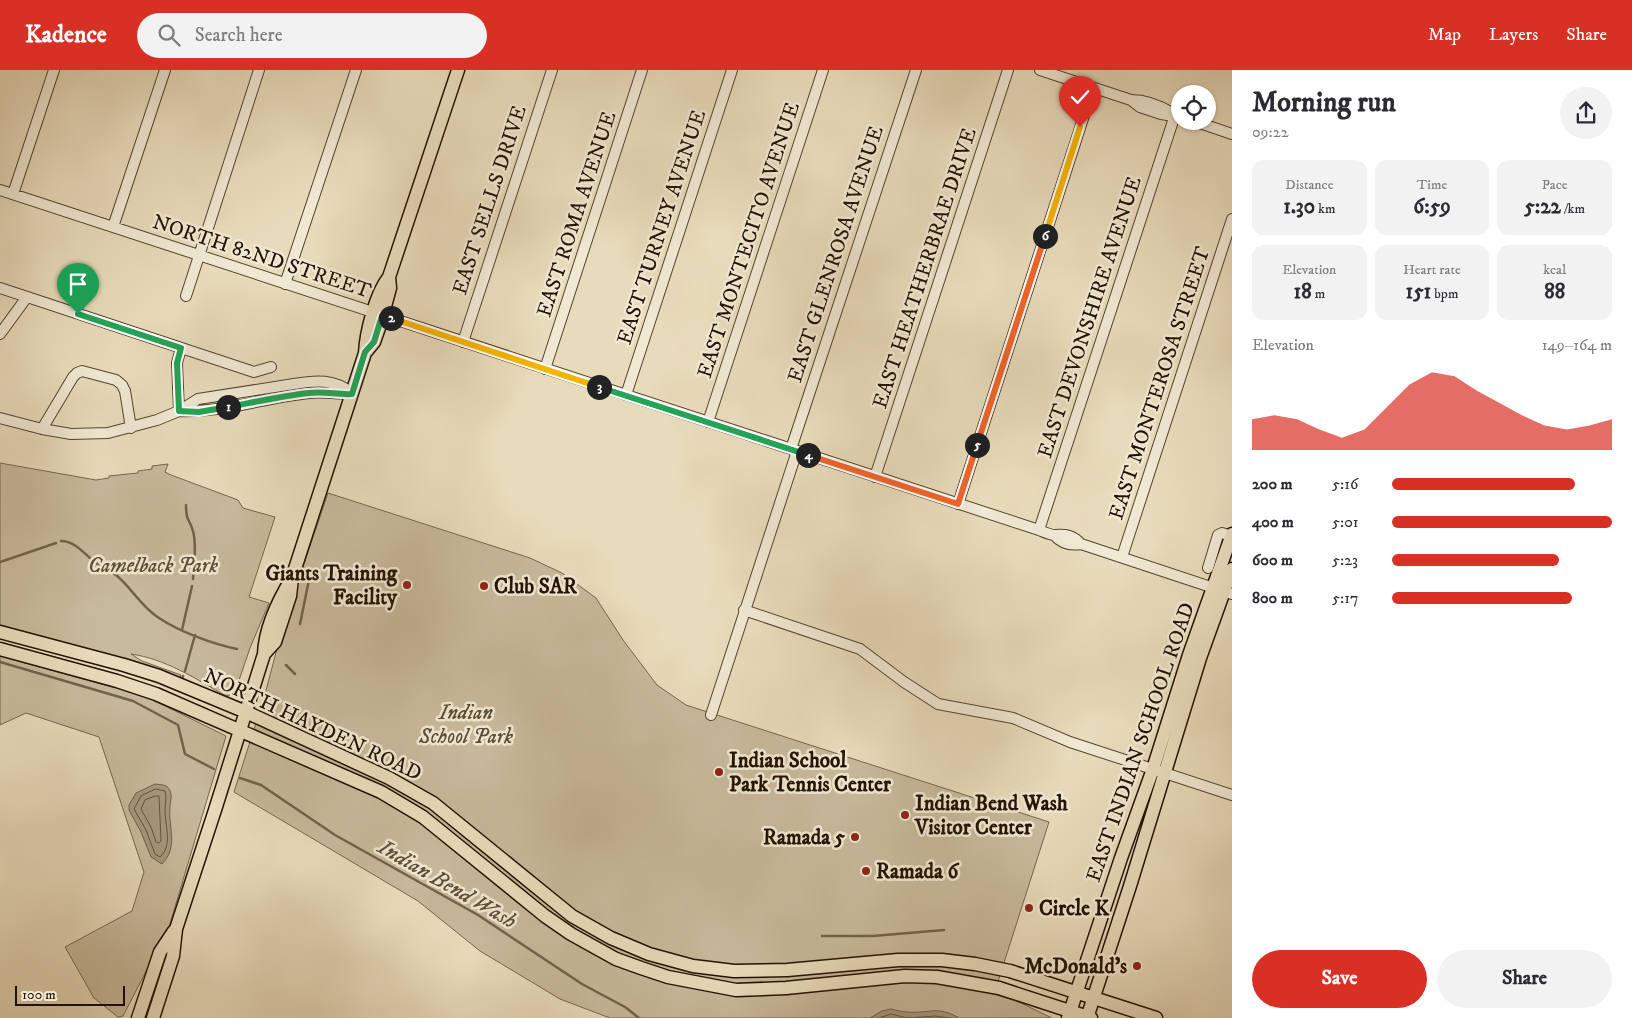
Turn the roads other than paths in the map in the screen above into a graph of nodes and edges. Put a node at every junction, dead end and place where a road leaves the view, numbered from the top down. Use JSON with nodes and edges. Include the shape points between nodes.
{"nodes":[{"id":1,"x":54,"y":70,"type":"edge"},
{"id":2,"x":165,"y":70,"type":"edge"},
{"id":3,"x":260,"y":70,"type":"edge"},
{"id":4,"x":356,"y":70,"type":"edge"},
{"id":5,"x":458,"y":70,"type":"edge"},
{"id":6,"x":552,"y":70,"type":"edge"},
{"id":7,"x":642,"y":70,"type":"edge"},
{"id":8,"x":732,"y":70,"type":"edge"},
{"id":9,"x":823,"y":70,"type":"edge"},
{"id":10,"x":916,"y":70,"type":"edge"},
{"id":11,"x":1008,"y":70,"type":"edge"},
{"id":12,"x":1044,"y":71,"type":"edge"},
{"id":13,"x":1093,"y":88,"type":"junction"},
{"id":14,"x":1171,"y":115,"type":"edge"},
{"id":15,"x":1216,"y":129,"type":"edge"},
{"id":16,"x":1173,"y":130,"type":"edge"},
{"id":17,"x":1232,"y":134,"type":"edge"},
{"id":18,"x":0,"y":190,"type":"edge"},
{"id":19,"x":13,"y":194,"type":"junction"},
{"id":20,"x":1232,"y":219,"type":"edge"},
{"id":21,"x":113,"y":227,"type":"junction"},
{"id":22,"x":199,"y":256,"type":"junction"},
{"id":23,"x":285,"y":284,"type":"junction"},
{"id":24,"x":0,"y":288,"type":"edge"},
{"id":25,"x":186,"y":296,"type":"dead end"},
{"id":26,"x":27,"y":297,"type":"junction"},
{"id":27,"x":378,"y":314,"type":"junction"},
{"id":28,"x":0,"y":334,"type":"edge"},
{"id":29,"x":463,"y":342,"type":"junction"},
{"id":30,"x":181,"y":348,"type":"junction"},
{"id":31,"x":271,"y":367,"type":"dead end"},
{"id":32,"x":545,"y":369,"type":"junction"},
{"id":33,"x":352,"y":394,"type":"junction"},
{"id":34,"x":626,"y":395,"type":"junction"},
{"id":35,"x":179,"y":411,"type":"junction"},
{"id":36,"x":0,"y":418,"type":"edge"},
{"id":37,"x":708,"y":422,"type":"junction"},
{"id":38,"x":131,"y":428,"type":"junction"},
{"id":39,"x":42,"y":429,"type":"junction"},
{"id":40,"x":794,"y":450,"type":"junction"},
{"id":41,"x":875,"y":477,"type":"junction"},
{"id":42,"x":958,"y":504,"type":"junction"},
{"id":43,"x":1039,"y":530,"type":"junction"},
{"id":44,"x":1232,"y":535,"type":"edge"},
{"id":45,"x":1122,"y":558,"type":"junction"},
{"id":46,"x":1208,"y":568,"type":"dead end"},
{"id":47,"x":1232,"y":569,"type":"edge"},
{"id":48,"x":1223,"y":591,"type":"edge"},
{"id":49,"x":744,"y":610,"type":"junction"},
{"id":50,"x":0,"y":632,"type":"edge"},
{"id":51,"x":0,"y":649,"type":"edge"},
{"id":52,"x":246,"y":712,"type":"junction"},
{"id":53,"x":711,"y":715,"type":"dead end"},
{"id":54,"x":240,"y":730,"type":"junction"},
{"id":55,"x":1158,"y":770,"type":"junction"},
{"id":56,"x":1232,"y":794,"type":"edge"},
{"id":57,"x":176,"y":929,"type":"junction"},
{"id":58,"x":1077,"y":992,"type":"junction"},
{"id":59,"x":1094,"y":997,"type":"junction"},
{"id":60,"x":1070,"y":1015,"type":"edge"},
{"id":61,"x":138,"y":1018,"type":"edge"},
{"id":62,"x":153,"y":1018,"type":"edge"},
{"id":63,"x":1088,"y":1018,"type":"edge"},
{"id":64,"x":1156,"y":1018,"type":"edge"}],
"edges":[{"from":1,"to":19,"type":"street"},
{"from":2,"to":21,"type":"street"},
{"from":3,"to":22,"type":"street"},
{"from":4,"to":23,"type":"street"},
{"from":5,"to":27,"type":"main road","via":[[389,278],[390,288]]},
{"from":6,"to":29,"type":"street","name":"EAST SELLS DRIVE"},
{"from":7,"to":32,"type":"street","name":"EAST ROMA AVENUE"},
{"from":8,"to":34,"type":"street","name":"EAST TURNEY AVENUE"},
{"from":9,"to":37,"type":"street","name":"EAST MONTECITO AVENUE"},
{"from":10,"to":40,"type":"street","name":"EAST GLENROSA AVENUE"},
{"from":11,"to":41,"type":"street","name":"EAST HEATHERBRAE DRIVE"},
{"from":12,"to":13,"type":"street"},
{"from":13,"to":14,"type":"street"},
{"from":13,"to":42,"type":"street"},
{"from":15,"to":17,"type":"street"},
{"from":16,"to":43,"type":"street","name":"EAST DEVONSHIRE AVENUE"},
{"from":18,"to":19,"type":"street","name":"NORTH 82ND STREET"},
{"from":19,"to":21,"type":"street","name":"NORTH 82ND STREET"},
{"from":20,"to":45,"type":"street","name":"EAST MONTEROSA STREET"},
{"from":21,"to":22,"type":"street","name":"NORTH 82ND STREET"},
{"from":22,"to":23,"type":"street","name":"NORTH 82ND STREET"},
{"from":22,"to":25,"type":"street"},
{"from":23,"to":27,"type":"street","name":"NORTH 82ND STREET"},
{"from":24,"to":26,"type":"street"},
{"from":26,"to":28,"type":"street"},
{"from":26,"to":30,"type":"street"},
{"from":27,"to":29,"type":"street","name":"NORTH 82ND STREET"},
{"from":27,"to":33,"type":"main road","via":[[374,342],[365,352]]},
{"from":29,"to":32,"type":"street","name":"NORTH 82ND STREET"},
{"from":30,"to":31,"type":"street","via":[[254,372]]},
{"from":30,"to":35,"type":"street","via":[[177,363]]},
{"from":32,"to":34,"type":"street","name":"NORTH 82ND STREET"},
{"from":33,"to":35,"type":"street","via":[[311,392],[199,412]]},
{"from":33,"to":52,"type":"main road","via":[[292,578],[290,596],[275,642],[264,654]]},
{"from":34,"to":37,"type":"street","name":"NORTH 82ND STREET"},
{"from":35,"to":38,"type":"street"},
{"from":36,"to":39,"type":"street"},
{"from":37,"to":40,"type":"street","name":"NORTH 82ND STREET"},
{"from":38,"to":39,"type":"street","via":[[91,434]]},
{"from":38,"to":39,"type":"street","via":[[122,385],[116,380],[82,371],[73,377]]},
{"from":40,"to":41,"type":"street","name":"NORTH 82ND STREET"},
{"from":40,"to":49,"type":"street","name":"EAST GLENROSA AVENUE"},
{"from":41,"to":42,"type":"street","name":"NORTH 82ND STREET"},
{"from":42,"to":43,"type":"street","name":"NORTH 82ND STREET"},
{"from":43,"to":45,"type":"street","name":"NORTH 82ND STREET","via":[[1054,535],[1059,541],[1074,546],[1081,544]]},
{"from":44,"to":46,"type":"street","name":"EAST INDIAN SCHOOL ROAD","via":[[1222,533],[1218,536]]},
{"from":44,"to":48,"type":"main road","name":"EAST INDIAN SCHOOL ROAD"},
{"from":45,"to":48,"type":"street","name":"NORTH 82ND STREET"},
{"from":47,"to":48,"type":"main road","name":"EAST INDIAN SCHOOL ROAD"},
{"from":48,"to":55,"type":"main road","name":"EAST INDIAN SCHOOL ROAD"},
{"from":49,"to":53,"type":"street","name":"EAST GLENROSA AVENUE"},
{"from":49,"to":55,"type":"street","via":[[860,649],[938,704],[1013,718],[1070,742]]},
{"from":50,"to":52,"type":"main road","name":"NORTH HAYDEN ROAD","via":[[139,670]]},
{"from":51,"to":54,"type":"main road","name":"NORTH HAYDEN ROAD","via":[[141,688]]},
{"from":52,"to":54,"type":"main road"},
{"from":52,"to":58,"type":"main road","name":"NORTH HAYDEN ROAD","via":[[423,797],[572,916],[611,938],[650,954],[706,968],[750,972],[898,960],[942,960],[991,966]]},
{"from":54,"to":57,"type":"main road"},
{"from":54,"to":60,"type":"main road","name":"NORTH HAYDEN ROAD","via":[[407,806],[560,926],[616,959],[641,968],[668,977],[736,990],[905,976],[932,977],[999,988]]},
{"from":55,"to":56,"type":"street"},
{"from":55,"to":58,"type":"main road","name":"EAST INDIAN SCHOOL ROAD","via":[[1121,858]]},
{"from":55,"to":59,"type":"main road","name":"EAST INDIAN SCHOOL ROAD","via":[[1130,886]]},
{"from":57,"to":61,"type":"main road","via":[[160,952]]},
{"from":57,"to":62,"type":"main road","via":[[173,956]]},
{"from":58,"to":59,"type":"main road","name":"NORTH HAYDEN ROAD"},
{"from":58,"to":60,"type":"main road","name":"EAST INDIAN SCHOOL ROAD"},
{"from":59,"to":63,"type":"main road","name":"EAST INDIAN SCHOOL ROAD"},
{"from":59,"to":64,"type":"main road","name":"NORTH HAYDEN ROAD"},
{"from":60,"to":63,"type":"main road","name":"NORTH HAYDEN ROAD"}]}
